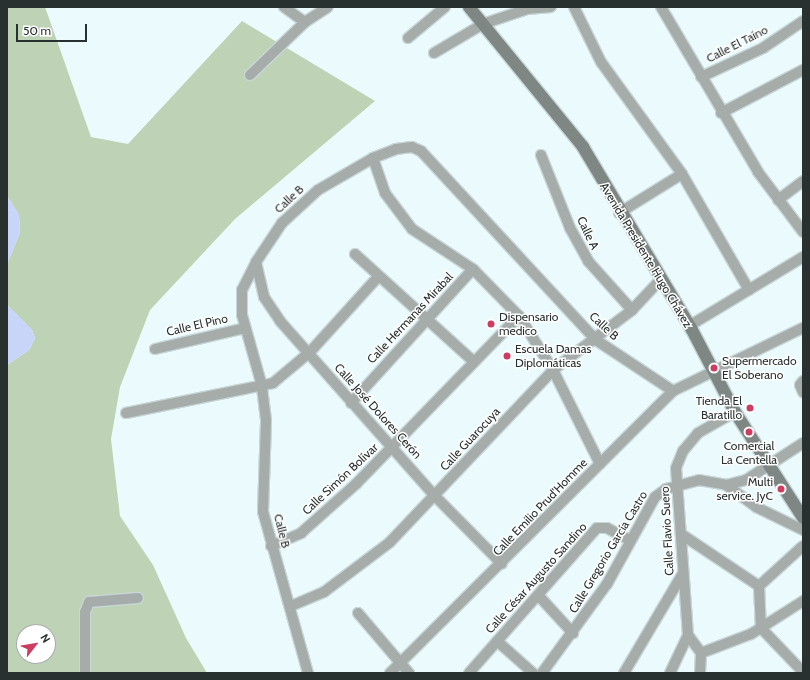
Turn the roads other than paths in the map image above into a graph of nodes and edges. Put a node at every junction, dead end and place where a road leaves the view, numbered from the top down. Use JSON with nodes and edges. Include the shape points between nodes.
{"nodes":[{"id":1,"x":284,"y":7,"type":"edge"},
{"id":2,"x":328,"y":7,"type":"edge"},
{"id":3,"x":445,"y":7,"type":"edge"},
{"id":4,"x":469,"y":7,"type":"edge"},
{"id":5,"x":551,"y":7,"type":"edge"},
{"id":6,"x":574,"y":7,"type":"edge"},
{"id":7,"x":661,"y":7,"type":"edge"},
{"id":8,"x":803,"y":21,"type":"edge"},
{"id":9,"x":305,"y":22,"type":"junction"},
{"id":10,"x":483,"y":24,"type":"junction"},
{"id":11,"x":408,"y":38,"type":"dead end"},
{"id":12,"x":434,"y":53,"type":"dead end"},
{"id":13,"x":803,"y":70,"type":"edge"},
{"id":14,"x":250,"y":75,"type":"dead end"},
{"id":15,"x":702,"y":77,"type":"junction"},
{"id":16,"x":721,"y":113,"type":"junction"},
{"id":17,"x":541,"y":155,"type":"dead end"},
{"id":18,"x":373,"y":158,"type":"junction"},
{"id":19,"x":682,"y":174,"type":"junction"},
{"id":20,"x":803,"y":182,"type":"edge"},
{"id":21,"x":778,"y":200,"type":"junction"},
{"id":22,"x":619,"y":213,"type":"junction"},
{"id":23,"x":803,"y":232,"type":"edge"},
{"id":24,"x":355,"y":254,"type":"dead end"},
{"id":25,"x":803,"y":257,"type":"edge"},
{"id":26,"x":256,"y":262,"type":"junction"},
{"id":27,"x":473,"y":269,"type":"junction"},
{"id":28,"x":378,"y":277,"type":"junction"},
{"id":29,"x":661,"y":279,"type":"junction"},
{"id":30,"x":749,"y":290,"type":"junction"},
{"id":31,"x":632,"y":310,"type":"junction"},
{"id":32,"x":519,"y":316,"type":"junction"},
{"id":33,"x":429,"y":318,"type":"junction"},
{"id":34,"x":689,"y":326,"type":"junction"},
{"id":35,"x":245,"y":328,"type":"junction"},
{"id":36,"x":803,"y":328,"type":"edge"},
{"id":37,"x":596,"y":340,"type":"junction"},
{"id":38,"x":155,"y":349,"type":"dead end"},
{"id":39,"x":310,"y":352,"type":"junction"},
{"id":40,"x":474,"y":361,"type":"junction"},
{"id":41,"x":553,"y":370,"type":"junction"},
{"id":42,"x":714,"y":370,"type":"junction"},
{"id":43,"x":803,"y":381,"type":"edge"},
{"id":44,"x":262,"y":386,"type":"junction"},
{"id":45,"x":673,"y":391,"type":"junction"},
{"id":46,"x":803,"y":392,"type":"edge"},
{"id":47,"x":351,"y":403,"type":"junction"},
{"id":48,"x":735,"y":412,"type":"junction"},
{"id":49,"x":126,"y":414,"type":"dead end"},
{"id":50,"x":803,"y":443,"type":"edge"},
{"id":51,"x":394,"y":447,"type":"junction"},
{"id":52,"x":600,"y":464,"type":"junction"},
{"id":53,"x":768,"y":465,"type":"junction"},
{"id":54,"x":726,"y":485,"type":"junction"},
{"id":55,"x":677,"y":486,"type":"junction"},
{"id":56,"x":435,"y":496,"type":"junction"},
{"id":57,"x":803,"y":518,"type":"edge"},
{"id":58,"x":803,"y":530,"type":"edge"},
{"id":59,"x":681,"y":534,"type":"junction"},
{"id":60,"x":630,"y":541,"type":"junction"},
{"id":61,"x":271,"y":546,"type":"junction"},
{"id":62,"x":803,"y":546,"type":"edge"},
{"id":63,"x":502,"y":564,"type":"junction"},
{"id":64,"x":682,"y":575,"type":"junction"},
{"id":65,"x":759,"y":586,"type":"junction"},
{"id":66,"x":538,"y":595,"type":"junction"},
{"id":67,"x":138,"y":598,"type":"dead end"},
{"id":68,"x":803,"y":601,"type":"edge"},
{"id":69,"x":292,"y":606,"type":"junction"},
{"id":70,"x":358,"y":613,"type":"dead end"},
{"id":71,"x":761,"y":628,"type":"junction"},
{"id":72,"x":573,"y":632,"type":"junction"},
{"id":73,"x":688,"y":635,"type":"junction"},
{"id":74,"x":497,"y":641,"type":"junction"},
{"id":75,"x":701,"y":653,"type":"junction"},
{"id":76,"x":400,"y":664,"type":"junction"},
{"id":77,"x":803,"y":672,"type":"edge"},
{"id":78,"x":85,"y":673,"type":"edge"},
{"id":79,"x":308,"y":673,"type":"edge"},
{"id":80,"x":390,"y":673,"type":"edge"},
{"id":81,"x":410,"y":673,"type":"edge"},
{"id":82,"x":469,"y":673,"type":"edge"},
{"id":83,"x":533,"y":673,"type":"edge"},
{"id":84,"x":542,"y":673,"type":"edge"},
{"id":85,"x":624,"y":673,"type":"edge"},
{"id":86,"x":670,"y":673,"type":"edge"},
{"id":87,"x":700,"y":673,"type":"edge"}],
"edges":[{"from":1,"to":9,"type":"street"},
{"from":2,"to":9,"type":"street"},
{"from":3,"to":11,"type":"street"},
{"from":4,"to":10,"type":"main road","name":"Avenida Presidente Hugo Chávez"},
{"from":5,"to":10,"type":"street","via":[[527,9]]},
{"from":6,"to":19,"type":"street","via":[[601,62]]},
{"from":7,"to":15,"type":"street"},
{"from":8,"to":15,"type":"street","name":"Calle El Taíno","via":[[763,48]]},
{"from":9,"to":14,"type":"street"},
{"from":10,"to":12,"type":"street"},
{"from":10,"to":22,"type":"main road","name":"Avenida Presidente Hugo Chávez","via":[[583,147]]},
{"from":13,"to":16,"type":"street"},
{"from":15,"to":16,"type":"street"},
{"from":16,"to":21,"type":"street"},
{"from":17,"to":31,"type":"street","name":"Calle A","via":[[570,228],[588,261]]},
{"from":18,"to":26,"type":"street","name":"Calle B","via":[[318,190],[282,223]]},
{"from":18,"to":27,"type":"street","via":[[385,193],[412,229]]},
{"from":18,"to":37,"type":"street","name":"Calle B","via":[[412,146],[421,151]]},
{"from":19,"to":22,"type":"street"},
{"from":19,"to":30,"type":"street"},
{"from":20,"to":21,"type":"street"},
{"from":21,"to":23,"type":"street"},
{"from":22,"to":29,"type":"main road","name":"Avenida Presidente Hugo Chávez"},
{"from":24,"to":28,"type":"street"},
{"from":25,"to":30,"type":"street"},
{"from":26,"to":35,"type":"street","name":"Calle B","via":[[242,290]]},
{"from":26,"to":39,"type":"street","name":"Calle José Dolores Cerón","via":[[264,297],[280,321]]},
{"from":27,"to":32,"type":"street"},
{"from":27,"to":33,"type":"street","name":"Calle Hermanas Mirabal"},
{"from":28,"to":33,"type":"street"},
{"from":28,"to":39,"type":"street"},
{"from":29,"to":31,"type":"street","name":"Calle Guarocuya"},
{"from":29,"to":34,"type":"main road","name":"Avenida Presidente Hugo Chávez"},
{"from":30,"to":34,"type":"street"},
{"from":31,"to":37,"type":"street","name":"Calle Guarocuya"},
{"from":32,"to":40,"type":"street","name":"Calle Simón Bolívar"},
{"from":32,"to":41,"type":"street"},
{"from":33,"to":40,"type":"street"},
{"from":33,"to":47,"type":"street","name":"Calle Hermanas Mirabal"},
{"from":34,"to":42,"type":"main road","name":"Avenida Presidente Hugo Chávez"},
{"from":35,"to":38,"type":"street","name":"Calle El Pino"},
{"from":35,"to":44,"type":"street","name":"Calle B"},
{"from":36,"to":42,"type":"street","name":"Calle Emilio Prud'Homme"},
{"from":37,"to":41,"type":"street","name":"Calle Guarocuya"},
{"from":37,"to":45,"type":"street","name":"Calle B"},
{"from":39,"to":44,"type":"street","via":[[286,375]]},
{"from":39,"to":47,"type":"street","name":"Calle José Dolores Cerón"},
{"from":40,"to":51,"type":"street","name":"Calle Simón Bolívar"},
{"from":41,"to":52,"type":"street"},
{"from":41,"to":56,"type":"street","name":"Calle Guarocuya"},
{"from":42,"to":45,"type":"street","name":"Calle Emilio Prud'Homme"},
{"from":42,"to":48,"type":"main road","name":"Avenida Presidente Hugo Chávez"},
{"from":43,"to":46,"type":"street","via":[[800,385]]},
{"from":44,"to":49,"type":"street"},
{"from":44,"to":61,"type":"street","name":"Calle B","via":[[266,420],[263,512]]},
{"from":45,"to":52,"type":"street","name":"Calle Emilio Prud'Homme"},
{"from":47,"to":51,"type":"street","name":"Calle José Dolores Cerón"},
{"from":48,"to":53,"type":"main road","name":"Avenida Presidente Hugo Chávez"},
{"from":48,"to":55,"type":"street","name":"Calle Flavio Suero","via":[[698,433],[683,451],[676,468]]},
{"from":50,"to":53,"type":"street","name":"Calle Gregorio García Castro"},
{"from":51,"to":56,"type":"street","name":"Calle José Dolores Cerón"},
{"from":51,"to":61,"type":"street","name":"Calle Simón Bolívar","via":[[301,533]]},
{"from":52,"to":63,"type":"street","name":"Calle Emilio Prud'Homme"},
{"from":53,"to":54,"type":"street","name":"Calle Gregorio García Castro","via":[[746,480]]},
{"from":53,"to":57,"type":"main road","name":"Avenida Presidente Hugo Chávez"},
{"from":54,"to":55,"type":"street","name":"Calle Gregorio García Castro","via":[[699,480]]},
{"from":54,"to":58,"type":"street","via":[[756,507]]},
{"from":55,"to":59,"type":"street","name":"Calle Flavio Suero"},
{"from":55,"to":60,"type":"street","name":"Calle Gregorio García Castro","via":[[655,497]]},
{"from":56,"to":63,"type":"street","name":"Calle José Dolores Cerón"},
{"from":56,"to":69,"type":"street","name":"Calle Guarocuya","via":[[390,542],[363,564],[324,592]]},
{"from":59,"to":64,"type":"street","name":"Calle Flavio Suero"},
{"from":59,"to":65,"type":"street"},
{"from":60,"to":66,"type":"street","name":"Calle César Augusto Sandino","via":[[607,528],[597,528]]},
{"from":60,"to":72,"type":"street","name":"Calle Gregorio García Castro","via":[[607,584]]},
{"from":61,"to":69,"type":"street","name":"Calle B"},
{"from":62,"to":65,"type":"street"},
{"from":63,"to":76,"type":"street","name":"Calle Emilio Prud'Homme"},
{"from":64,"to":73,"type":"street","name":"Calle Flavio Suero"},
{"from":64,"to":85,"type":"street"},
{"from":65,"to":71,"type":"street"},
{"from":66,"to":72,"type":"street"},
{"from":66,"to":74,"type":"street","name":"Calle César Augusto Sandino"},
{"from":67,"to":78,"type":"street","via":[[89,602],[85,612]]},
{"from":68,"to":71,"type":"street"},
{"from":69,"to":79,"type":"street","name":"Calle B"},
{"from":70,"to":76,"type":"street"},
{"from":71,"to":75,"type":"street"},
{"from":71,"to":77,"type":"street"},
{"from":72,"to":84,"type":"street","name":"Calle Gregorio García Castro"},
{"from":73,"to":75,"type":"street"},
{"from":73,"to":86,"type":"street"},
{"from":74,"to":82,"type":"street","name":"Calle César Augusto Sandino"},
{"from":74,"to":83,"type":"street"},
{"from":75,"to":87,"type":"street"},
{"from":76,"to":80,"type":"street","name":"Calle Emilio Prud'Homme"},
{"from":76,"to":81,"type":"street"}]}
